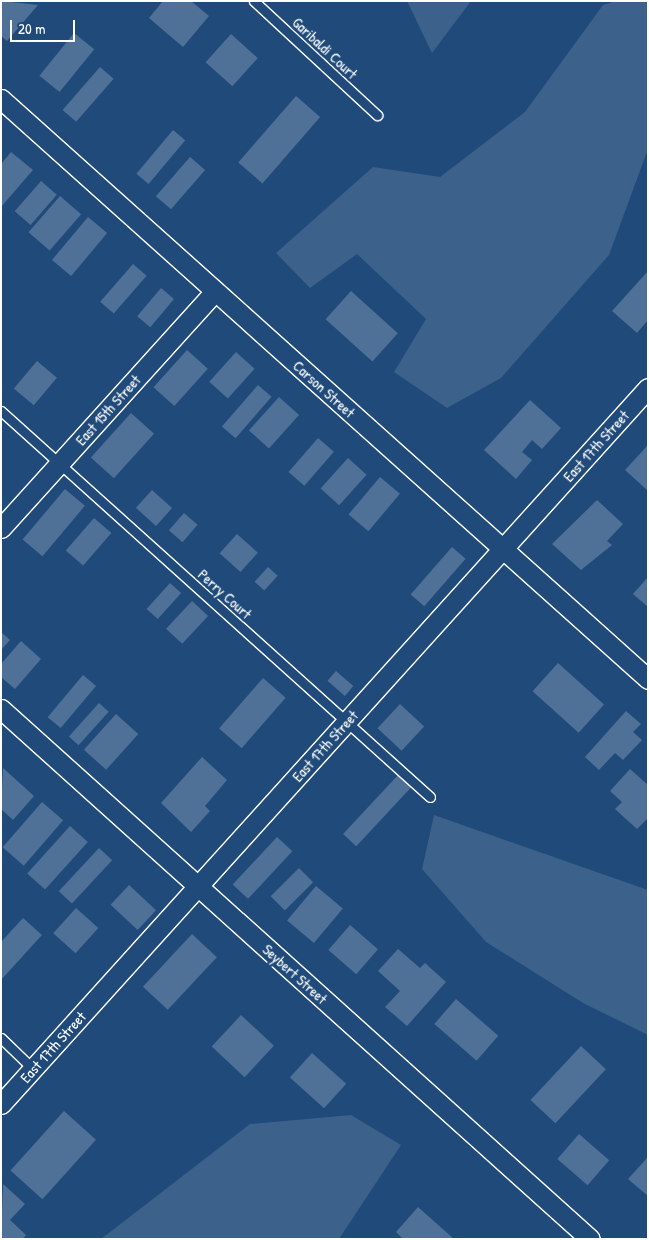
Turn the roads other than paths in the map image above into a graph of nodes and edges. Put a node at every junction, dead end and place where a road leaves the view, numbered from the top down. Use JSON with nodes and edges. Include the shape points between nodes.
{"nodes":[{"id":1,"x":254,"y":1,"type":"edge"},
{"id":2,"x":1,"y":99,"type":"edge"},
{"id":3,"x":377,"y":115,"type":"dead end"},
{"id":4,"x":215,"y":291,"type":"junction"},
{"id":5,"x":648,"y":388,"type":"edge"},
{"id":6,"x":1,"y":412,"type":"edge"},
{"id":7,"x":59,"y":464,"type":"junction"},
{"id":8,"x":1,"y":528,"type":"edge"},
{"id":9,"x":502,"y":550,"type":"junction"},
{"id":10,"x":648,"y":678,"type":"edge"},
{"id":11,"x":1,"y":709,"type":"edge"},
{"id":12,"x":346,"y":722,"type":"junction"},
{"id":13,"x":430,"y":797,"type":"dead end"},
{"id":14,"x":198,"y":886,"type":"junction"},
{"id":15,"x":1,"y":1038,"type":"edge"},
{"id":16,"x":33,"y":1069,"type":"junction"},
{"id":17,"x":1,"y":1104,"type":"edge"},
{"id":18,"x":590,"y":1239,"type":"edge"}],
"edges":[{"from":1,"to":3,"type":"lane","name":"Garibaldi Court"},
{"from":2,"to":4,"type":"street","name":"Carson Street"},
{"from":4,"to":7,"type":"street","name":"East 15th Street"},
{"from":4,"to":9,"type":"street","name":"Carson Street"},
{"from":5,"to":9,"type":"street","name":"East 17th Street"},
{"from":6,"to":7,"type":"lane","name":"Perry Court"},
{"from":7,"to":8,"type":"street","name":"East 15th Street"},
{"from":7,"to":12,"type":"lane","name":"Perry Court"},
{"from":9,"to":10,"type":"street","name":"Carson Street"},
{"from":9,"to":12,"type":"street","name":"East 17th Street"},
{"from":11,"to":14,"type":"street","name":"Seybert Street"},
{"from":12,"to":13,"type":"lane","name":"Perry Court"},
{"from":12,"to":14,"type":"street","name":"East 17th Street"},
{"from":14,"to":16,"type":"street","name":"East 17th Street"},
{"from":14,"to":18,"type":"street","name":"Seybert Street"},
{"from":15,"to":16,"type":"lane"},
{"from":16,"to":17,"type":"street","name":"East 17th Street"}]}
